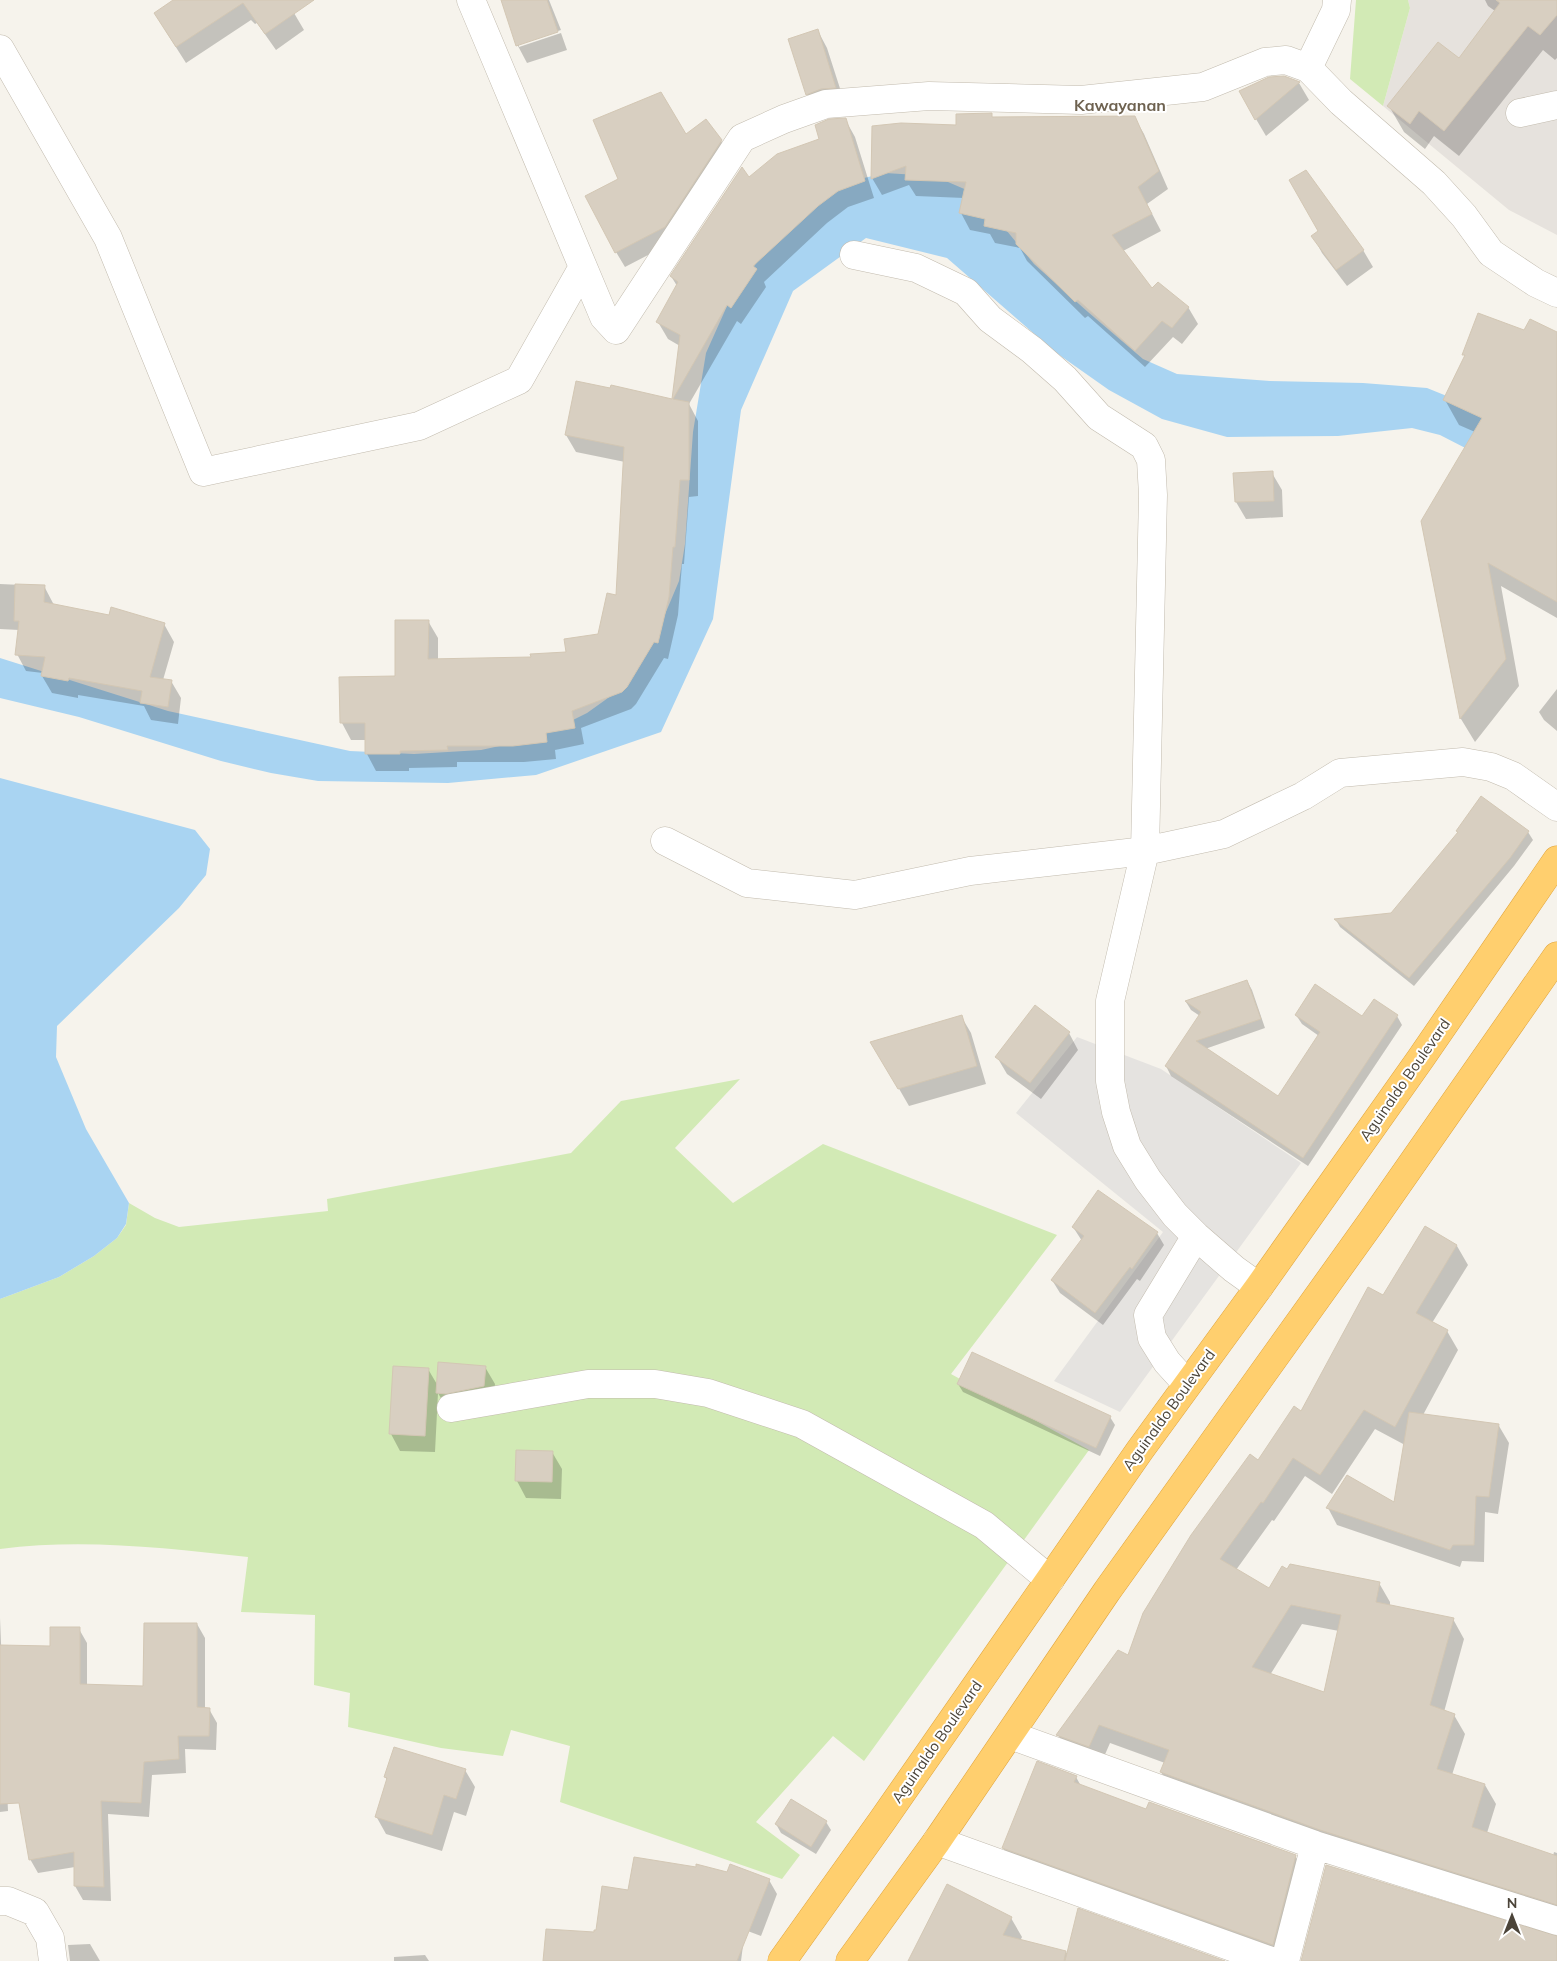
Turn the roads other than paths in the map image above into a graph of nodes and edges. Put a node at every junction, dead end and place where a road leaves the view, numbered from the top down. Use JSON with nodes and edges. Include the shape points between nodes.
{"nodes":[{"id":1,"x":471,"y":0,"type":"edge"},
{"id":2,"x":1337,"y":0,"type":"edge"},
{"id":3,"x":0,"y":49,"type":"edge"},
{"id":4,"x":1308,"y":68,"type":"junction"},
{"id":5,"x":1557,"y":105,"type":"edge"},
{"id":6,"x":1520,"y":113,"type":"dead end"},
{"id":7,"x":854,"y":255,"type":"dead end"},
{"id":8,"x":583,"y":266,"type":"junction"},
{"id":9,"x":1557,"y":293,"type":"edge"},
{"id":10,"x":1557,"y":807,"type":"edge"},
{"id":11,"x":665,"y":841,"type":"dead end"},
{"id":12,"x":1145,"y":852,"type":"junction"},
{"id":13,"x":1557,"y":860,"type":"edge"},
{"id":14,"x":1557,"y":956,"type":"edge"},
{"id":15,"x":1196,"y":1236,"type":"junction"},
{"id":16,"x":1258,"y":1287,"type":"junction"},
{"id":17,"x":1187,"y":1384,"type":"junction"},
{"id":18,"x":451,"y":1408,"type":"dead end"},
{"id":19,"x":1050,"y":1580,"type":"junction"},
{"id":20,"x":1010,"y":1735,"type":"junction"},
{"id":21,"x":936,"y":1841,"type":"junction"},
{"id":22,"x":1314,"y":1845,"type":"junction"},
{"id":23,"x":0,"y":1901,"type":"edge"},
{"id":24,"x":1557,"y":1922,"type":"edge"},
{"id":25,"x":53,"y":1961,"type":"edge"},
{"id":26,"x":782,"y":1961,"type":"edge"},
{"id":27,"x":850,"y":1961,"type":"edge"},
{"id":28,"x":1271,"y":1961,"type":"edge"},
{"id":29,"x":1285,"y":1961,"type":"edge"}],
"edges":[{"from":1,"to":8,"type":"street"},
{"from":2,"to":4,"type":"street","via":[[1336,10]]},
{"from":3,"to":8,"type":"street","via":[[108,238],[203,472],[419,426],[519,380]]},
{"from":4,"to":8,"type":"street","via":[[1286,60],[1265,62],[1202,87],[1081,100],[929,96],[826,104],[742,138],[616,330],[604,317]]},
{"from":4,"to":9,"type":"street","via":[[1341,102],[1434,183],[1491,253]]},
{"from":5,"to":6,"type":"street"},
{"from":7,"to":12,"type":"street","via":[[916,268],[966,292],[990,319],[1065,378],[1099,417],[1144,446],[1151,460],[1153,495]]},
{"from":10,"to":12,"type":"street","via":[[1514,776],[1491,767],[1463,762],[1340,773],[1303,796],[1224,834]]},
{"from":11,"to":12,"type":"street","via":[[747,883],[855,895],[970,871]]},
{"from":12,"to":15,"type":"street","via":[[1110,1001],[1110,1081],[1127,1146],[1148,1180]]},
{"from":13,"to":16,"type":"highway","name":"Aguinaldo Boulevard"},
{"from":14,"to":20,"type":"highway"},
{"from":15,"to":16,"type":"street"},
{"from":15,"to":17,"type":"street","via":[[1148,1316],[1152,1338],[1167,1362]]},
{"from":16,"to":17,"type":"highway","name":"Aguinaldo Boulevard"},
{"from":17,"to":19,"type":"highway","name":"Aguinaldo Boulevard"},
{"from":18,"to":19,"type":"street","via":[[588,1384],[655,1384],[708,1393],[802,1424],[984,1525]]},
{"from":19,"to":26,"type":"highway","name":"Aguinaldo Boulevard"},
{"from":20,"to":21,"type":"highway"},
{"from":20,"to":22,"type":"street"},
{"from":21,"to":27,"type":"highway"},
{"from":21,"to":28,"type":"street"},
{"from":22,"to":24,"type":"street"},
{"from":22,"to":29,"type":"street"},
{"from":23,"to":25,"type":"street","via":[[35,1912],[50,1938]]}]}
